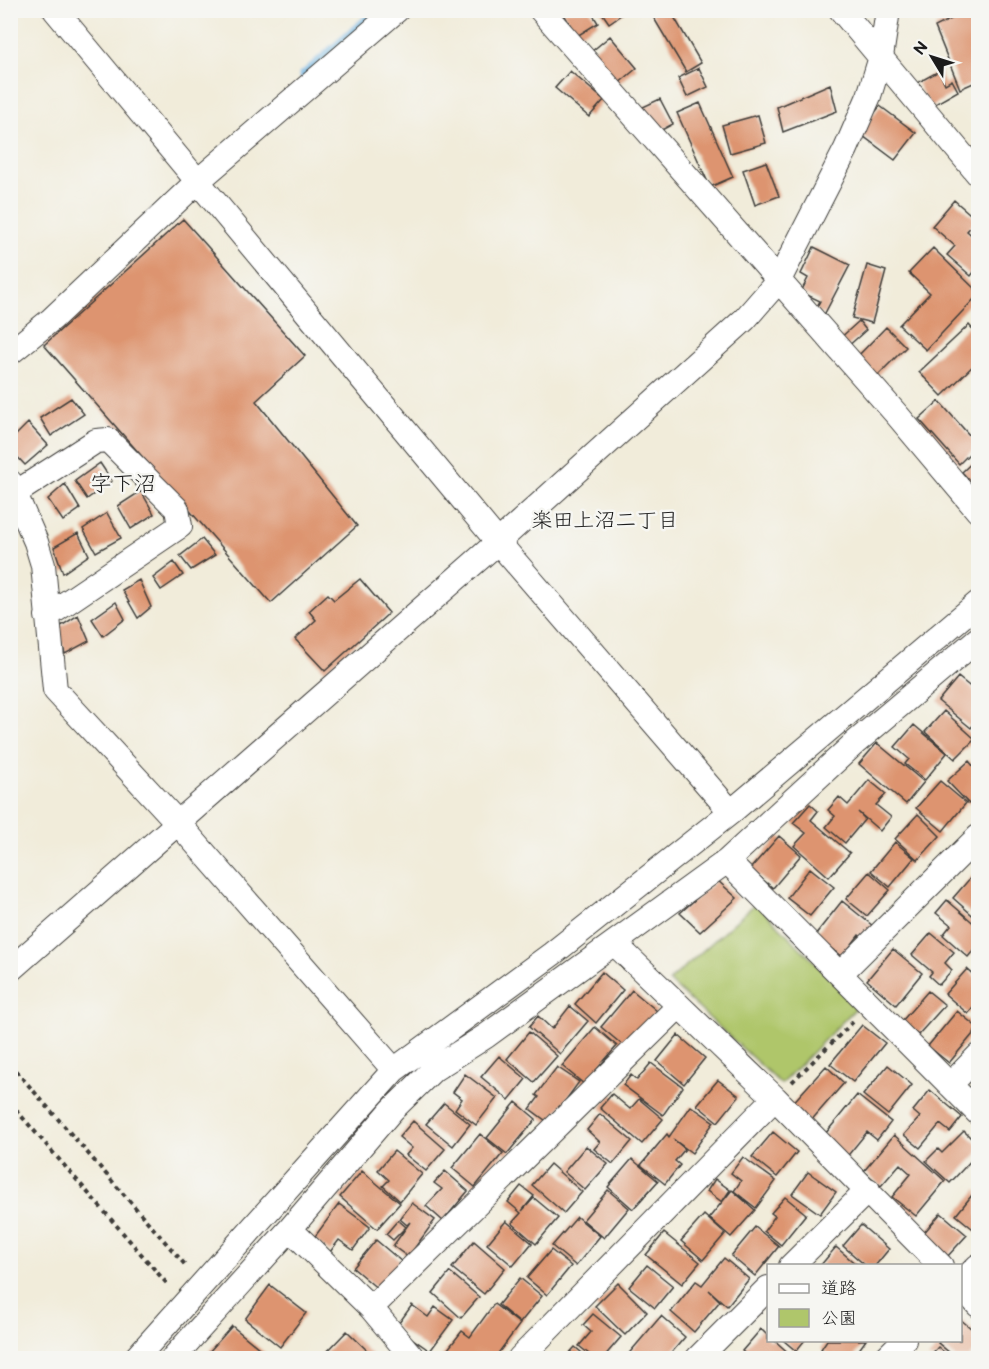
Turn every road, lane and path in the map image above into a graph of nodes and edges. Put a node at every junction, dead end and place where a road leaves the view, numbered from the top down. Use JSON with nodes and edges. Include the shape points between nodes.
{"nodes":[{"id":1,"x":55,"y":10,"type":"edge"},
{"id":2,"x":397,"y":10,"type":"edge"},
{"id":3,"x":541,"y":10,"type":"edge"},
{"id":4,"x":841,"y":10,"type":"edge"},
{"id":5,"x":888,"y":10,"type":"edge"},
{"id":6,"x":881,"y":57,"type":"junction"},
{"id":7,"x":978,"y":174,"type":"edge"},
{"id":8,"x":198,"y":181,"type":"junction"},
{"id":9,"x":778,"y":280,"type":"junction"},
{"id":10,"x":10,"y":353,"type":"edge"},
{"id":11,"x":14,"y":487,"type":"edge"},
{"id":12,"x":978,"y":512,"type":"edge"},
{"id":13,"x":498,"y":542,"type":"junction"},
{"id":14,"x":978,"y":603,"type":"edge"},
{"id":15,"x":46,"y":616,"type":"junction"},
{"id":16,"x":978,"y":639,"type":"edge"},
{"id":17,"x":731,"y":812,"type":"junction"},
{"id":18,"x":178,"y":823,"type":"junction"},
{"id":19,"x":978,"y":837,"type":"edge"},
{"id":20,"x":727,"y":861,"type":"junction"},
{"id":21,"x":615,"y":944,"type":"junction"},
{"id":22,"x":10,"y":970,"type":"edge"},
{"id":23,"x":841,"y":973,"type":"junction"},
{"id":24,"x":870,"y":1005,"type":"junction"},
{"id":25,"x":679,"y":1006,"type":"junction"},
{"id":26,"x":978,"y":1056,"type":"edge"},
{"id":27,"x":10,"y":1064,"type":"edge"},
{"id":28,"x":394,"y":1070,"type":"junction"},
{"id":29,"x":951,"y":1085,"type":"junction"},
{"id":30,"x":775,"y":1098,"type":"junction"},
{"id":31,"x":10,"y":1103,"type":"edge"},
{"id":32,"x":978,"y":1113,"type":"edge"},
{"id":33,"x":868,"y":1190,"type":"junction"},
{"id":34,"x":290,"y":1229,"type":"junction"},
{"id":35,"x":793,"y":1264,"type":"edge"},
{"id":36,"x":939,"y":1264,"type":"edge"},
{"id":37,"x":978,"y":1266,"type":"edge"},
{"id":38,"x":962,"y":1283,"type":"edge"},
{"id":39,"x":203,"y":1287,"type":"junction"},
{"id":40,"x":962,"y":1287,"type":"edge"},
{"id":41,"x":767,"y":1289,"type":"edge"},
{"id":42,"x":186,"y":1305,"type":"junction"},
{"id":43,"x":978,"y":1305,"type":"edge"},
{"id":44,"x":370,"y":1308,"type":"junction"},
{"id":45,"x":903,"y":1342,"type":"edge"},
{"id":46,"x":136,"y":1359,"type":"edge"},
{"id":47,"x":174,"y":1359,"type":"edge"},
{"id":48,"x":413,"y":1359,"type":"edge"},
{"id":49,"x":520,"y":1359,"type":"edge"},
{"id":50,"x":698,"y":1359,"type":"edge"},
{"id":51,"x":886,"y":1359,"type":"edge"}],
"edges":[{"from":1,"to":8,"type":"street"},
{"from":2,"to":8,"type":"street"},
{"from":3,"to":9,"type":"street"},
{"from":4,"to":6,"type":"street"},
{"from":5,"to":6,"type":"street"},
{"from":6,"to":7,"type":"street"},
{"from":6,"to":9,"type":"street","via":[[846,148]]},
{"from":8,"to":10,"type":"street","via":[[52,319]]},
{"from":8,"to":13,"type":"street"},
{"from":9,"to":12,"type":"street"},
{"from":9,"to":13,"type":"street","via":[[711,352]]},
{"from":11,"to":15,"type":"street","via":[[43,565]]},
{"from":11,"to":15,"type":"street","via":[[96,441],[108,440],[177,509],[180,526]]},
{"from":13,"to":17,"type":"street"},
{"from":13,"to":18,"type":"street"},
{"from":14,"to":17,"type":"street"},
{"from":15,"to":18,"type":"street","via":[[55,690]]},
{"from":16,"to":20,"type":"street","via":[[856,742]]},
{"from":17,"to":28,"type":"street","via":[[552,954]]},
{"from":18,"to":22,"type":"street"},
{"from":18,"to":28,"type":"street"},
{"from":19,"to":23,"type":"street"},
{"from":20,"to":21,"type":"street"},
{"from":20,"to":23,"type":"street"},
{"from":21,"to":25,"type":"street"},
{"from":21,"to":34,"type":"street","via":[[434,1069],[392,1110]]},
{"from":23,"to":24,"type":"street"},
{"from":24,"to":29,"type":"street"},
{"from":24,"to":30,"type":"path"},
{"from":25,"to":30,"type":"street"},
{"from":25,"to":44,"type":"street"},
{"from":26,"to":29,"type":"street"},
{"from":27,"to":39,"type":"path"},
{"from":28,"to":39,"type":"street"},
{"from":29,"to":32,"type":"street"},
{"from":30,"to":33,"type":"street"},
{"from":30,"to":49,"type":"street"},
{"from":31,"to":42,"type":"path"},
{"from":33,"to":35,"type":"street"},
{"from":33,"to":36,"type":"street"},
{"from":34,"to":44,"type":"street"},
{"from":34,"to":47,"type":"street"},
{"from":37,"to":38,"type":"street"},
{"from":39,"to":42,"type":"street"},
{"from":40,"to":43,"type":"street"},
{"from":41,"to":50,"type":"street"},
{"from":42,"to":46,"type":"street"},
{"from":44,"to":48,"type":"street"},
{"from":45,"to":51,"type":"street"}]}
